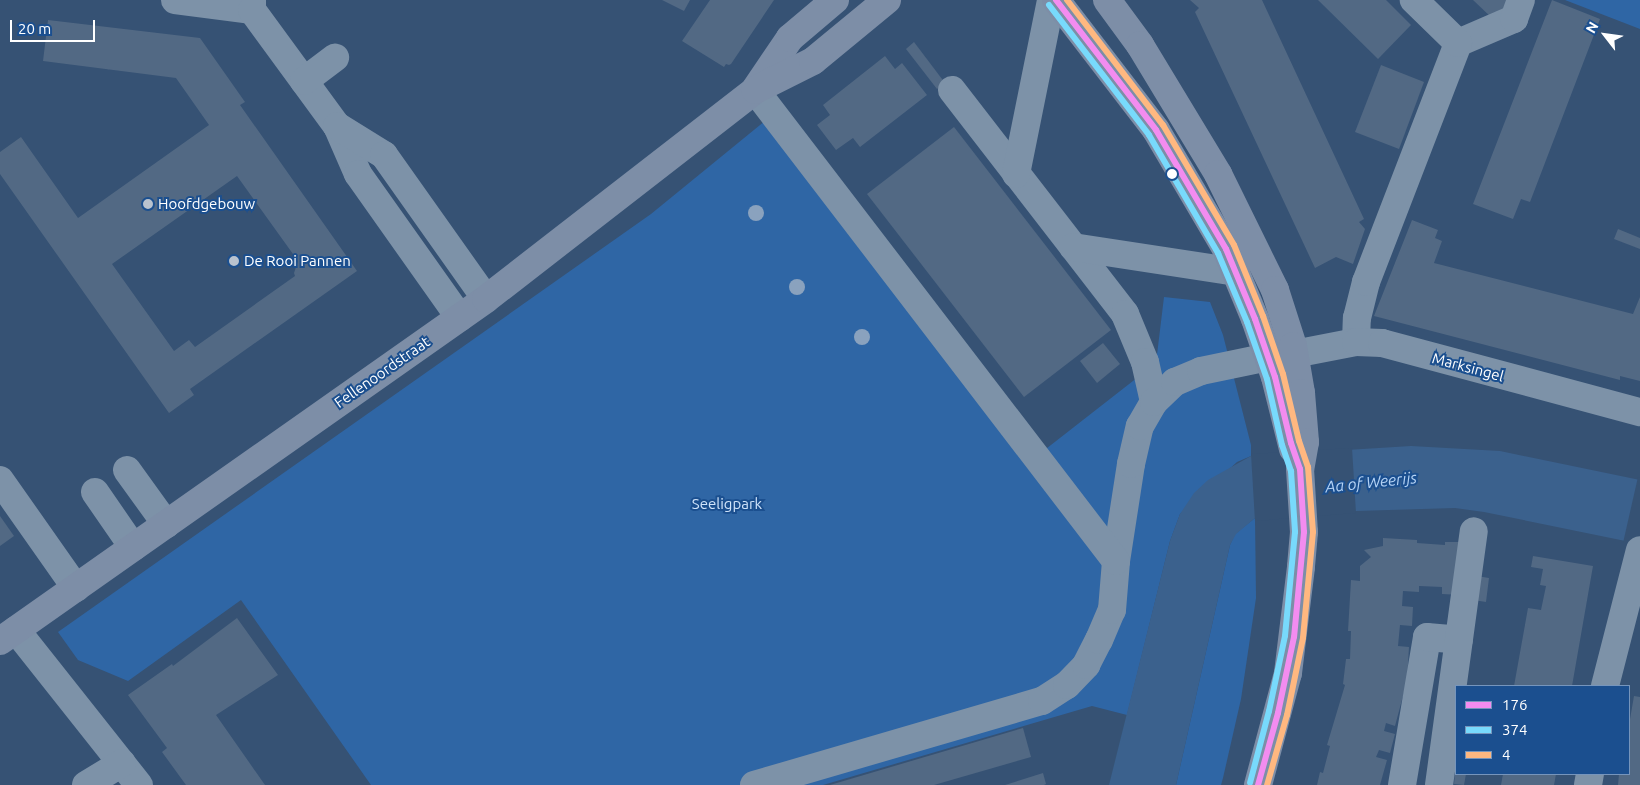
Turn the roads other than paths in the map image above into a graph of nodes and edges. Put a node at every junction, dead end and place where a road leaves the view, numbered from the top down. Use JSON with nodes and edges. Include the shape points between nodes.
{"nodes":[{"id":1,"x":175,"y":0,"type":"edge"},
{"id":2,"x":834,"y":0,"type":"edge"},
{"id":3,"x":887,"y":0,"type":"edge"},
{"id":4,"x":1051,"y":0,"type":"edge"},
{"id":5,"x":1056,"y":0,"type":"edge"},
{"id":6,"x":1107,"y":0,"type":"edge"},
{"id":7,"x":1414,"y":0,"type":"edge"},
{"id":8,"x":1521,"y":0,"type":"edge"},
{"id":9,"x":252,"y":5,"type":"edge"},
{"id":10,"x":1458,"y":43,"type":"junction"},
{"id":11,"x":1140,"y":45,"type":"junction"},
{"id":12,"x":336,"y":58,"type":"dead end"},
{"id":13,"x":1110,"y":68,"type":"junction"},
{"id":14,"x":304,"y":81,"type":"junction"},
{"id":15,"x":755,"y":90,"type":"junction"},
{"id":16,"x":952,"y":90,"type":"dead end"},
{"id":17,"x":337,"y":126,"type":"junction"},
{"id":18,"x":1016,"y":174,"type":"junction"},
{"id":19,"x":1073,"y":247,"type":"junction"},
{"id":20,"x":1236,"y":272,"type":"junction"},
{"id":21,"x":486,"y":299,"type":"junction"},
{"id":22,"x":460,"y":318,"type":"junction"},
{"id":23,"x":1356,"y":342,"type":"junction"},
{"id":24,"x":1294,"y":354,"type":"junction"},
{"id":25,"x":1259,"y":359,"type":"dead end"},
{"id":26,"x":1154,"y":402,"type":"junction"},
{"id":27,"x":1640,"y":412,"type":"edge"},
{"id":28,"x":1298,"y":442,"type":"junction"},
{"id":29,"x":127,"y":470,"type":"dead end"},
{"id":30,"x":0,"y":480,"type":"edge"},
{"id":31,"x":95,"y":492,"type":"dead end"},
{"id":32,"x":166,"y":524,"type":"junction"},
{"id":33,"x":1474,"y":531,"type":"dead end"},
{"id":34,"x":134,"y":547,"type":"junction"},
{"id":35,"x":1116,"y":561,"type":"junction"},
{"id":36,"x":1636,"y":578,"type":"edge"},
{"id":37,"x":76,"y":588,"type":"junction"},
{"id":38,"x":8,"y":635,"type":"edge"},
{"id":39,"x":1459,"y":640,"type":"junction"},
{"id":40,"x":1605,"y":685,"type":"edge"},
{"id":41,"x":122,"y":763,"type":"junction"},
{"id":42,"x":86,"y":785,"type":"edge"},
{"id":43,"x":139,"y":785,"type":"edge"},
{"id":44,"x":754,"y":785,"type":"edge"},
{"id":45,"x":1258,"y":785,"type":"edge"},
{"id":46,"x":1402,"y":785,"type":"edge"},
{"id":47,"x":1439,"y":785,"type":"edge"}],
"edges":[{"from":1,"to":9,"type":"street"},
{"from":2,"to":15,"type":"main road","name":"Fellenoordstraat","via":[[790,38]]},
{"from":3,"to":15,"type":"main road","name":"Fellenoordstraat","via":[[812,61]]},
{"from":4,"to":18,"type":"street"},
{"from":5,"to":13,"type":"main road"},
{"from":6,"to":11,"type":"main road"},
{"from":7,"to":10,"type":"street"},
{"from":8,"to":10,"type":"street","via":[[1514,19]]},
{"from":9,"to":14,"type":"street"},
{"from":10,"to":23,"type":"street","via":[[1366,282],[1357,318]]},
{"from":11,"to":13,"type":"main road"},
{"from":11,"to":24,"type":"main road","via":[[1242,219],[1275,290]]},
{"from":12,"to":14,"type":"street"},
{"from":13,"to":20,"type":"main road","via":[[1177,162]]},
{"from":14,"to":17,"type":"street"},
{"from":15,"to":21,"type":"main road","name":"Fellenoordstraat"},
{"from":15,"to":35,"type":"street"},
{"from":16,"to":18,"type":"street"},
{"from":17,"to":21,"type":"street","via":[[384,155]]},
{"from":17,"to":22,"type":"street","via":[[358,174]]},
{"from":18,"to":19,"type":"street"},
{"from":19,"to":20,"type":"street"},
{"from":19,"to":26,"type":"street","via":[[1125,314],[1145,362]]},
{"from":20,"to":28,"type":"main road","via":[[1256,319]]},
{"from":21,"to":22,"type":"main road","name":"Fellenoordstraat"},
{"from":22,"to":32,"type":"main road","name":"Fellenoordstraat"},
{"from":23,"to":24,"type":"street","name":"Marksingel"},
{"from":23,"to":27,"type":"street","name":"Marksingel","via":[[1382,343]]},
{"from":24,"to":28,"type":"main road","via":[[1302,393]]},
{"from":25,"to":26,"type":"street","via":[[1201,371],[1175,382]]},
{"from":26,"to":35,"type":"street","via":[[1140,426]]},
{"from":28,"to":45,"type":"main road","via":[[1304,532],[1298,601],[1288,672]]},
{"from":29,"to":32,"type":"street"},
{"from":30,"to":37,"type":"street"},
{"from":31,"to":34,"type":"street"},
{"from":32,"to":34,"type":"main road","name":"Fellenoordstraat"},
{"from":33,"to":39,"type":"street"},
{"from":34,"to":37,"type":"main road","name":"Fellenoordstraat"},
{"from":35,"to":44,"type":"street","via":[[1112,610],[1086,665],[1067,685],[1042,701]]},
{"from":36,"to":40,"type":"street"},
{"from":37,"to":38,"type":"main road","name":"Fellenoordstraat"},
{"from":38,"to":41,"type":"street"},
{"from":39,"to":46,"type":"street","via":[[1427,637]]},
{"from":39,"to":47,"type":"street"},
{"from":41,"to":42,"type":"street"},
{"from":41,"to":43,"type":"street"}]}
